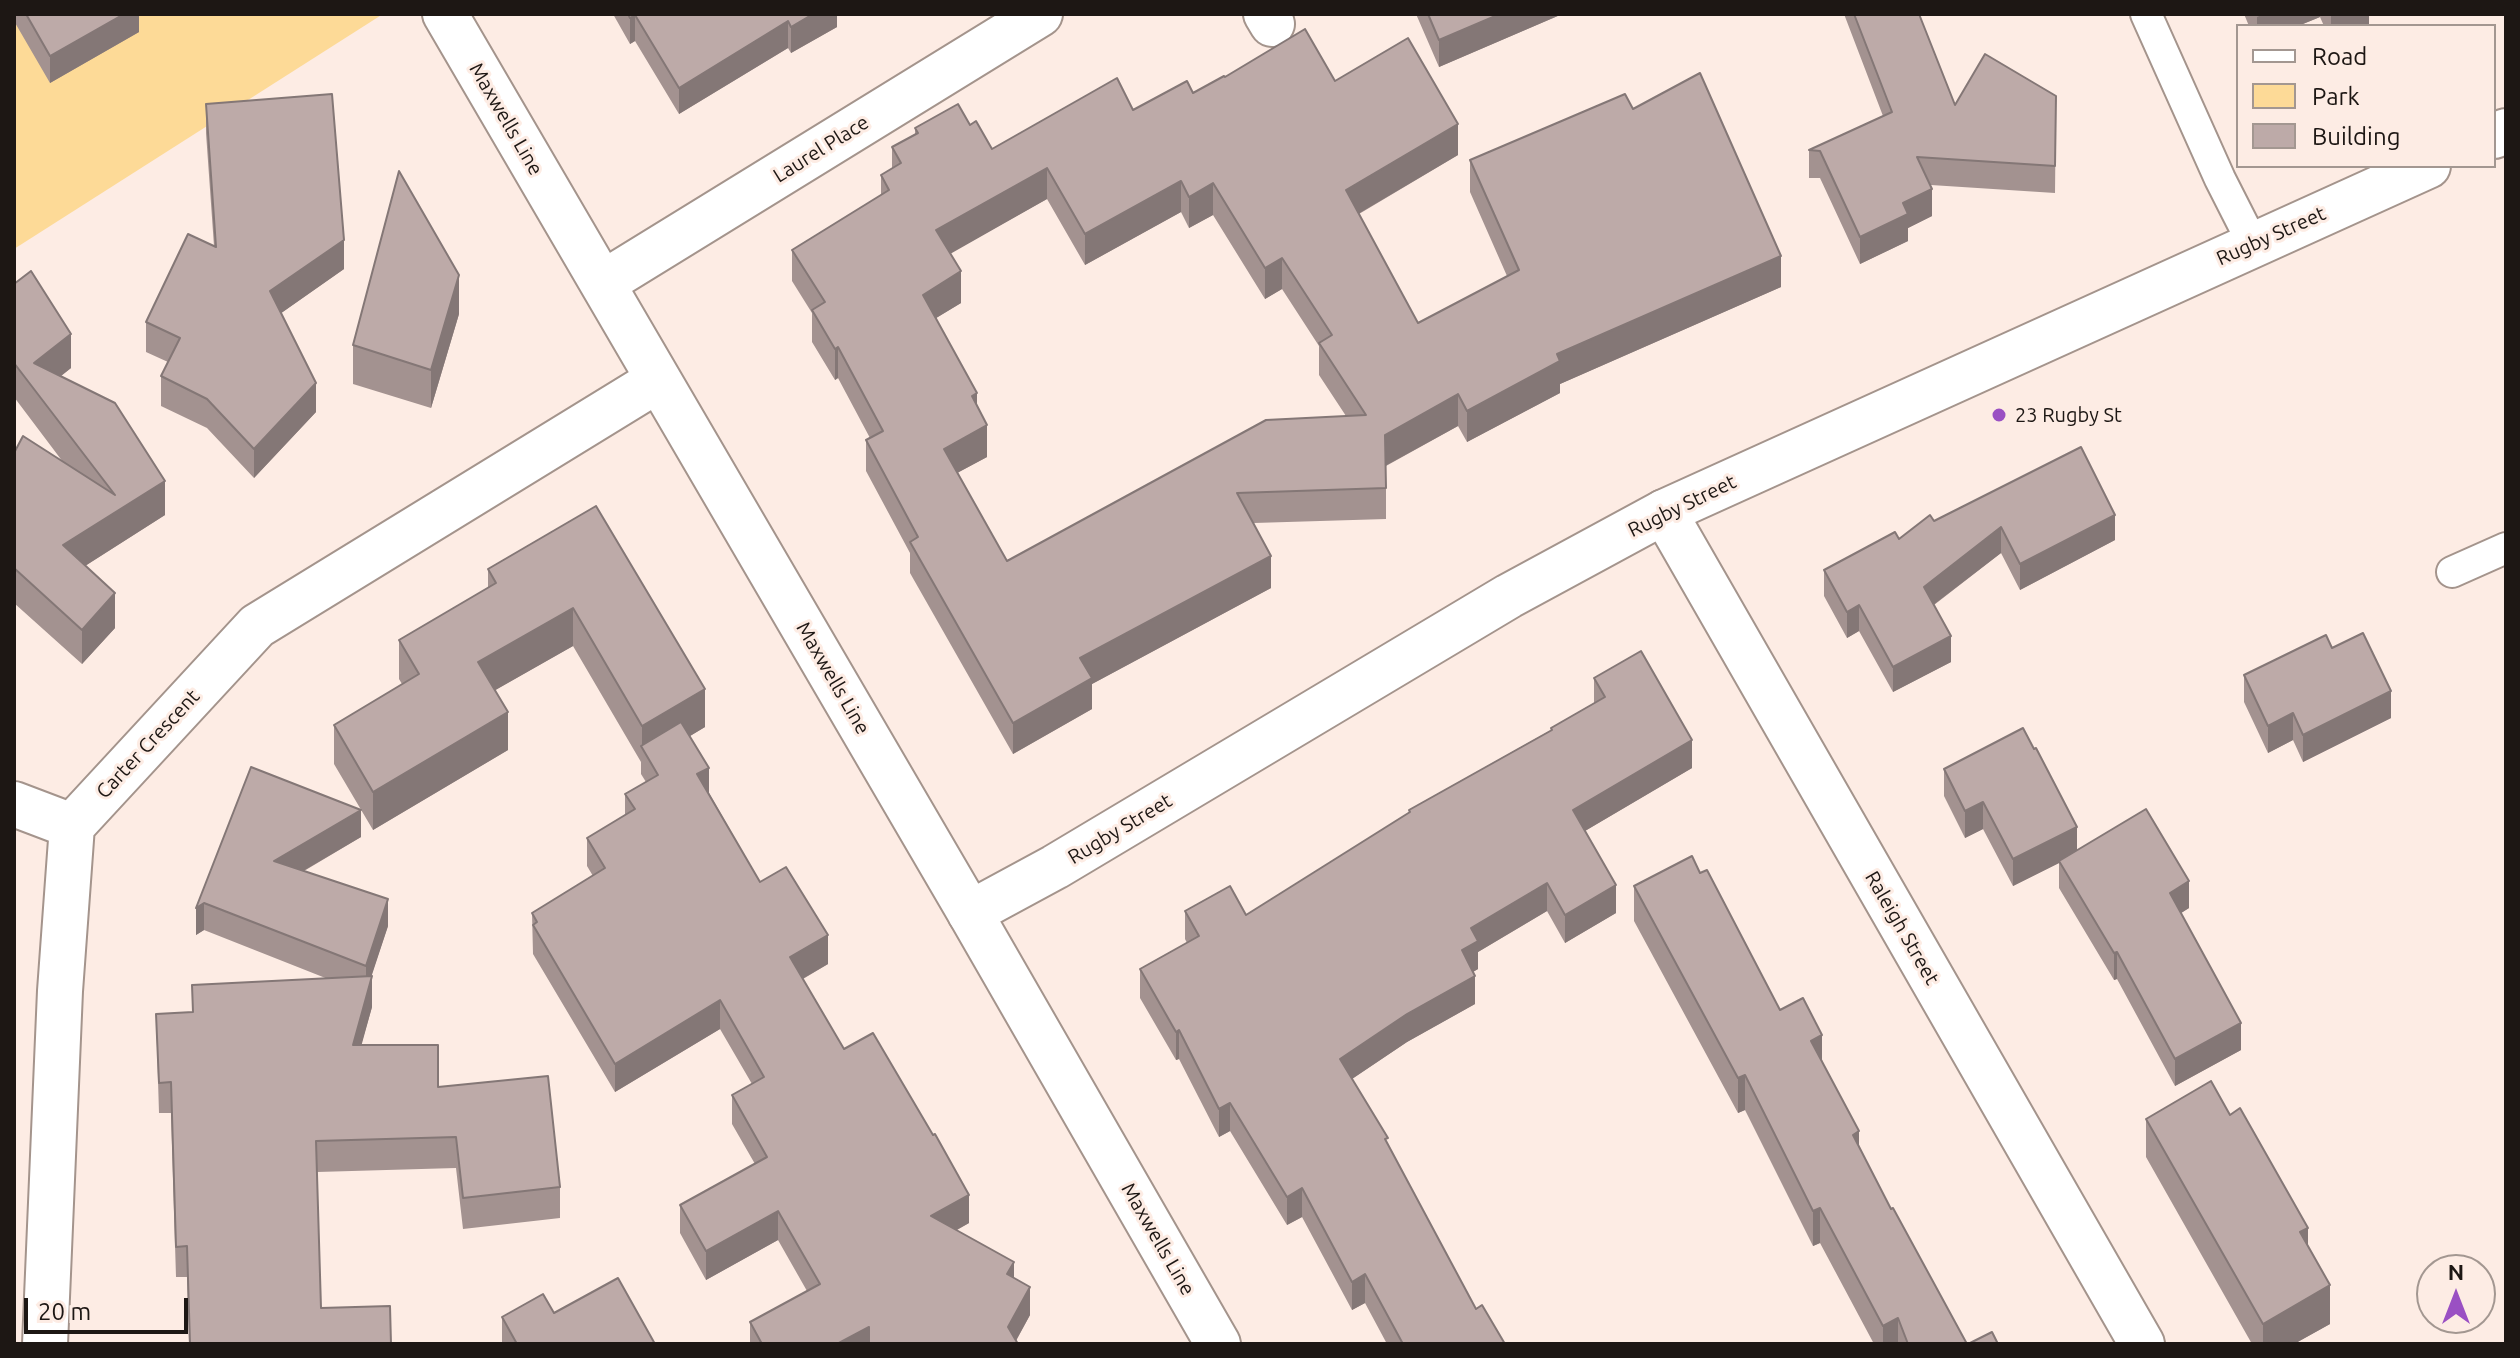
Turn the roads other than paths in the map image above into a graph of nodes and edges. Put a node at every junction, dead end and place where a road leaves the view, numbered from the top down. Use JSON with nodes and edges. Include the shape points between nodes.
{"nodes":[{"id":1,"x":445,"y":14,"type":"edge"},
{"id":2,"x":1040,"y":14,"type":"edge"},
{"id":3,"x":2146,"y":14,"type":"edge"},
{"id":4,"x":2424,"y":168,"type":"edge"},
{"id":5,"x":2253,"y":244,"type":"junction"},
{"id":6,"x":603,"y":283,"type":"junction"},
{"id":7,"x":658,"y":380,"type":"junction"},
{"id":8,"x":1664,"y":512,"type":"junction"},
{"id":9,"x":2506,"y":548,"type":"edge"},
{"id":10,"x":2452,"y":572,"type":"dead end"},
{"id":11,"x":14,"y":804,"type":"edge"},
{"id":12,"x":72,"y":826,"type":"junction"},
{"id":13,"x":970,"y":913,"type":"junction"},
{"id":14,"x":45,"y":1344,"type":"edge"},
{"id":15,"x":1218,"y":1344,"type":"edge"},
{"id":16,"x":2142,"y":1344,"type":"edge"}],
"edges":[{"from":1,"to":6,"type":"street","name":"Maxwells Line"},
{"from":2,"to":6,"type":"street","name":"Laurel Place"},
{"from":3,"to":5,"type":"lane"},
{"from":4,"to":5,"type":"street","name":"Rugby Street"},
{"from":5,"to":8,"type":"street","name":"Rugby Street"},
{"from":6,"to":7,"type":"street","name":"Maxwells Line"},
{"from":7,"to":12,"type":"street","name":"Carter Crescent","via":[[257,626]]},
{"from":7,"to":13,"type":"street","name":"Maxwells Line"},
{"from":8,"to":13,"type":"street","name":"Rugby Street","via":[[1509,596]]},
{"from":8,"to":16,"type":"street","name":"Raleigh Street"},
{"from":9,"to":10,"type":"lane"},
{"from":11,"to":12,"type":"street"},
{"from":12,"to":14,"type":"street"},
{"from":13,"to":15,"type":"street","name":"Maxwells Line"}]}
